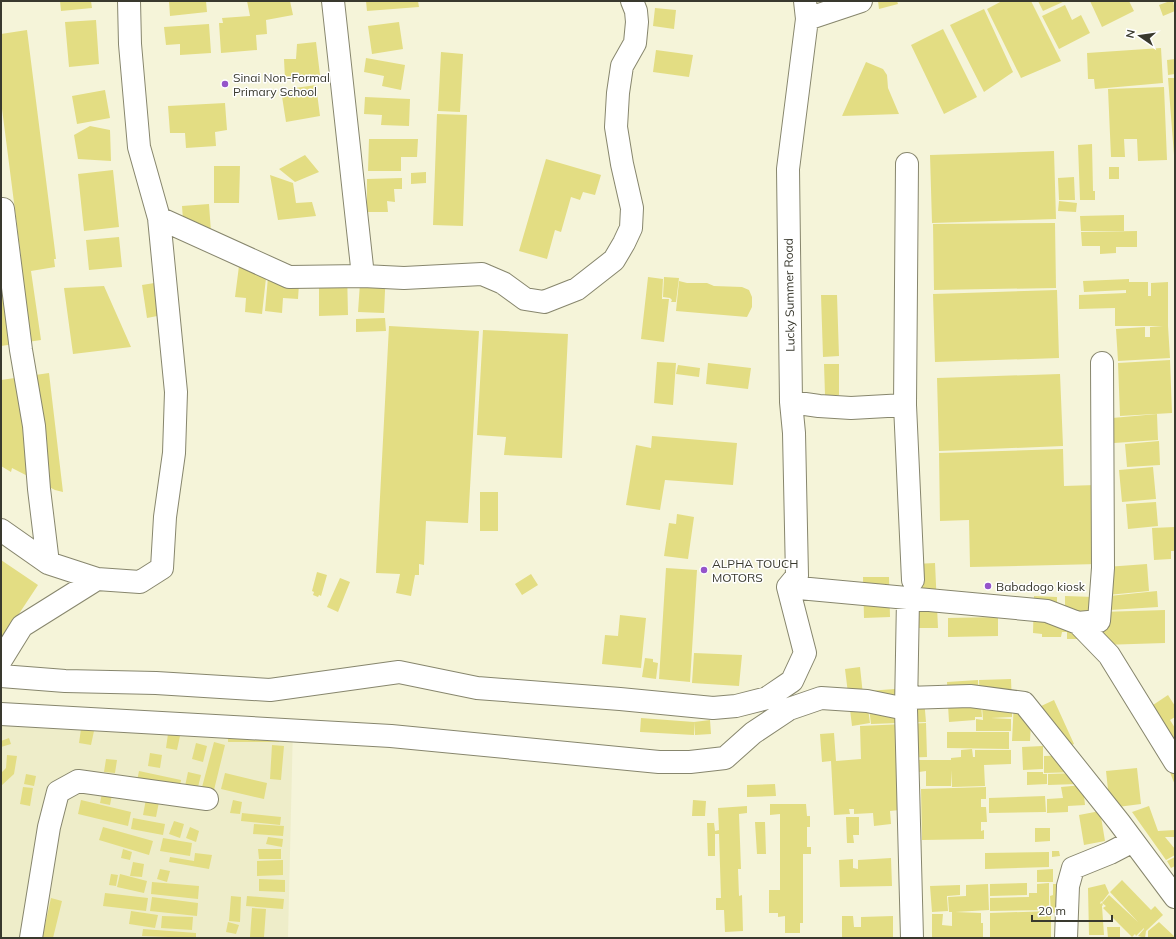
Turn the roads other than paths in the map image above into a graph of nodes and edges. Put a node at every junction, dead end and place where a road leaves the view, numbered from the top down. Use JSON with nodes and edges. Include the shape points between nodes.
{"nodes":[{"id":1,"x":129,"y":1,"type":"edge"},
{"id":2,"x":333,"y":1,"type":"edge"},
{"id":3,"x":632,"y":1,"type":"edge"},
{"id":4,"x":861,"y":1,"type":"edge"},
{"id":5,"x":806,"y":10,"type":"edge"},
{"id":6,"x":907,"y":164,"type":"dead end"},
{"id":7,"x":3,"y":209,"type":"dead end"},
{"id":8,"x":159,"y":218,"type":"junction"},
{"id":9,"x":363,"y":276,"type":"junction"},
{"id":10,"x":1102,"y":363,"type":"dead end"},
{"id":11,"x":791,"y":402,"type":"junction"},
{"id":12,"x":905,"y":405,"type":"junction"},
{"id":13,"x":1,"y":530,"type":"edge"},
{"id":14,"x":48,"y":563,"type":"junction"},
{"id":15,"x":96,"y":579,"type":"junction"},
{"id":16,"x":788,"y":587,"type":"junction"},
{"id":17,"x":911,"y":590,"type":"junction"},
{"id":18,"x":1078,"y":623,"type":"junction"},
{"id":19,"x":1,"y":660,"type":"edge"},
{"id":20,"x":1,"y":676,"type":"edge"},
{"id":21,"x":906,"y":703,"type":"junction"},
{"id":22,"x":1,"y":714,"type":"edge"},
{"id":23,"x":1175,"y":762,"type":"edge"},
{"id":24,"x":207,"y":799,"type":"dead end"},
{"id":25,"x":1133,"y":841,"type":"junction"},
{"id":26,"x":1175,"y":897,"type":"edge"},
{"id":27,"x":31,"y":938,"type":"edge"},
{"id":28,"x":912,"y":938,"type":"edge"},
{"id":29,"x":1066,"y":938,"type":"edge"}],
"edges":[{"from":1,"to":8,"type":"street","via":[[138,147]]},
{"from":2,"to":9,"type":"street"},
{"from":3,"to":9,"type":"street","via":[[637,22],[635,43],[622,66],[616,127],[632,208],[630,228],[614,260],[577,289],[544,302],[525,299],[503,283],[482,274],[404,278]]},
{"from":4,"to":5,"type":"street"},
{"from":5,"to":11,"type":"street","name":"Lucky Summer Road","via":[[788,169]]},
{"from":6,"to":12,"type":"street"},
{"from":7,"to":14,"type":"street","via":[[21,350],[34,426]]},
{"from":8,"to":9,"type":"street","via":[[289,277]]},
{"from":8,"to":15,"type":"street","via":[[176,392],[174,453],[165,517],[162,568],[140,582]]},
{"from":10,"to":18,"type":"street","via":[[1103,568],[1099,613],[1098,621]]},
{"from":11,"to":12,"type":"street","via":[[851,408]]},
{"from":11,"to":16,"type":"street","name":"Lucky Summer Road","via":[[797,576]]},
{"from":12,"to":17,"type":"street"},
{"from":13,"to":14,"type":"street"},
{"from":14,"to":15,"type":"street"},
{"from":15,"to":19,"type":"street","via":[[22,626]]},
{"from":16,"to":17,"type":"street"},
{"from":16,"to":20,"type":"street","via":[[805,653],[792,681],[767,698],[736,706],[713,708],[477,688],[399,672],[270,690]]},
{"from":17,"to":18,"type":"street","via":[[1048,611]]},
{"from":17,"to":21,"type":"street"},
{"from":18,"to":23,"type":"street","via":[[1109,655]]},
{"from":21,"to":22,"type":"street","via":[[821,698],[789,709],[753,733],[725,758],[690,762],[659,762],[391,736]]},
{"from":21,"to":25,"type":"street","via":[[970,696],[1024,703]]},
{"from":21,"to":28,"type":"street"},
{"from":24,"to":27,"type":"street","via":[[78,781],[58,792],[49,828]]},
{"from":25,"to":26,"type":"street"},
{"from":25,"to":29,"type":"street","via":[[1110,854],[1073,868],[1068,886]]}]}
